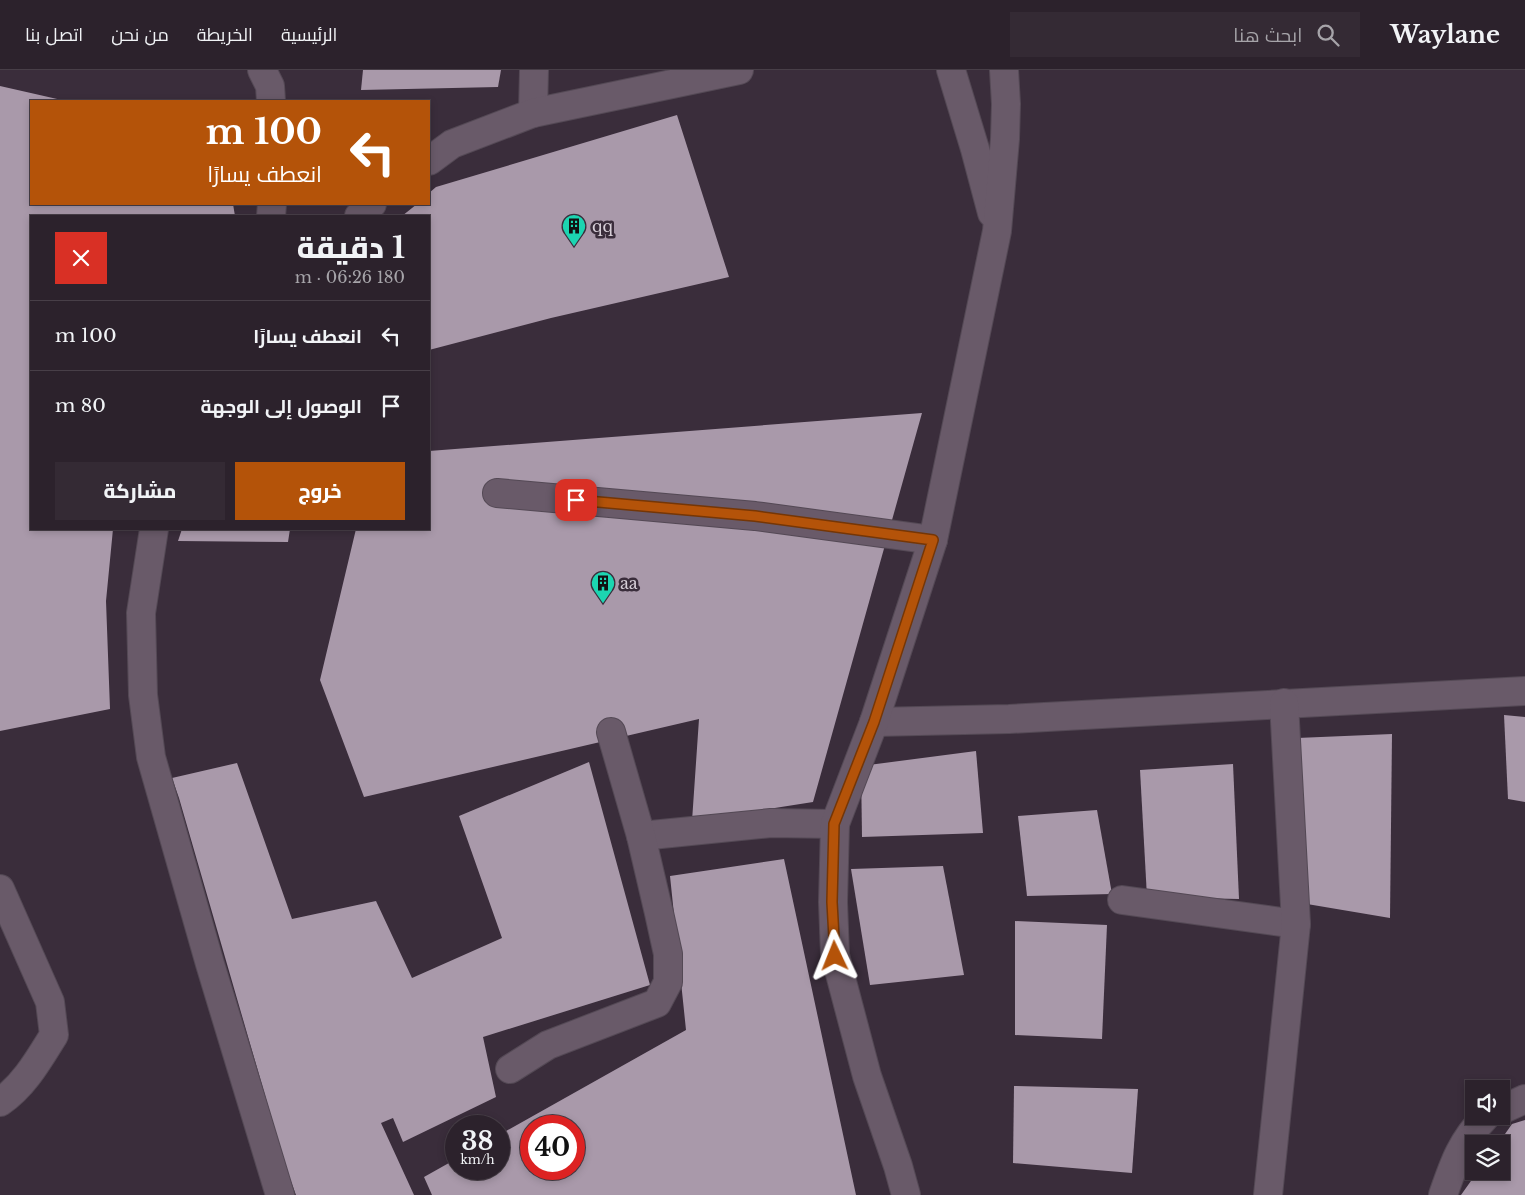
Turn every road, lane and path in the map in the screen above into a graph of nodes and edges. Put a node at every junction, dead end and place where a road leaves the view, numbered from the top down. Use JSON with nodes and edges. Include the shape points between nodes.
{"nodes":[{"id":1,"x":262,"y":70,"type":"edge"},
{"id":2,"x":534,"y":70,"type":"edge"},
{"id":3,"x":739,"y":70,"type":"edge"},
{"id":4,"x":951,"y":70,"type":"edge"},
{"id":5,"x":1004,"y":70,"type":"edge"},
{"id":6,"x":271,"y":100,"type":"edge"},
{"id":7,"x":533,"y":113,"type":"junction"},
{"id":8,"x":430,"y":160,"type":"edge"},
{"id":9,"x":371,"y":205,"type":"edge"},
{"id":10,"x":360,"y":215,"type":"edge"},
{"id":11,"x":997,"y":232,"type":"junction"},
{"id":12,"x":497,"y":492,"type":"dead end"},
{"id":13,"x":154,"y":530,"type":"edge"},
{"id":14,"x":933,"y":540,"type":"junction"},
{"id":15,"x":1525,"y":691,"type":"edge"},
{"id":16,"x":1284,"y":703,"type":"junction"},
{"id":17,"x":874,"y":722,"type":"junction"},
{"id":18,"x":611,"y":732,"type":"dead end"},
{"id":19,"x":834,"y":824,"type":"junction"},
{"id":20,"x":641,"y":836,"type":"junction"},
{"id":21,"x":0,"y":889,"type":"edge"},
{"id":22,"x":1122,"y":900,"type":"dead end"},
{"id":23,"x":1296,"y":924,"type":"junction"},
{"id":24,"x":510,"y":1069,"type":"dead end"},
{"id":25,"x":1525,"y":1099,"type":"edge"},
{"id":26,"x":0,"y":1102,"type":"edge"},
{"id":27,"x":1510,"y":1106,"type":"edge"},
{"id":28,"x":1478,"y":1125,"type":"edge"},
{"id":29,"x":280,"y":1195,"type":"edge"},
{"id":30,"x":906,"y":1195,"type":"edge"},
{"id":31,"x":1268,"y":1195,"type":"edge"},
{"id":32,"x":1443,"y":1195,"type":"edge"}],
"edges":[{"from":1,"to":6,"type":"street","via":[[270,86]]},
{"from":2,"to":7,"type":"street"},
{"from":3,"to":7,"type":"street"},
{"from":4,"to":11,"type":"street"},
{"from":5,"to":11,"type":"street","via":[[1006,139]]},
{"from":7,"to":8,"type":"street","via":[[452,144]]},
{"from":9,"to":10,"type":"street"},
{"from":11,"to":14,"type":"street"},
{"from":12,"to":14,"type":"street","via":[[755,516]]},
{"from":13,"to":29,"type":"street","via":[[141,612],[143,695],[151,757]]},
{"from":14,"to":17,"type":"street"},
{"from":15,"to":16,"type":"street"},
{"from":16,"to":17,"type":"street","via":[[1009,719]]},
{"from":16,"to":23,"type":"street"},
{"from":17,"to":19,"type":"street"},
{"from":18,"to":20,"type":"street"},
{"from":19,"to":20,"type":"street","via":[[771,823]]},
{"from":19,"to":30,"type":"street","via":[[832,902],[835,956],[867,1076]]},
{"from":20,"to":24,"type":"street","via":[[668,954],[668,982],[657,1002],[548,1045]]},
{"from":21,"to":26,"type":"street","via":[[50,1002],[54,1035],[28,1075],[10,1096]]},
{"from":22,"to":23,"type":"street"},
{"from":23,"to":31,"type":"street"},
{"from":25,"to":27,"type":"street"},
{"from":28,"to":32,"type":"street","via":[[1457,1156]]}]}
